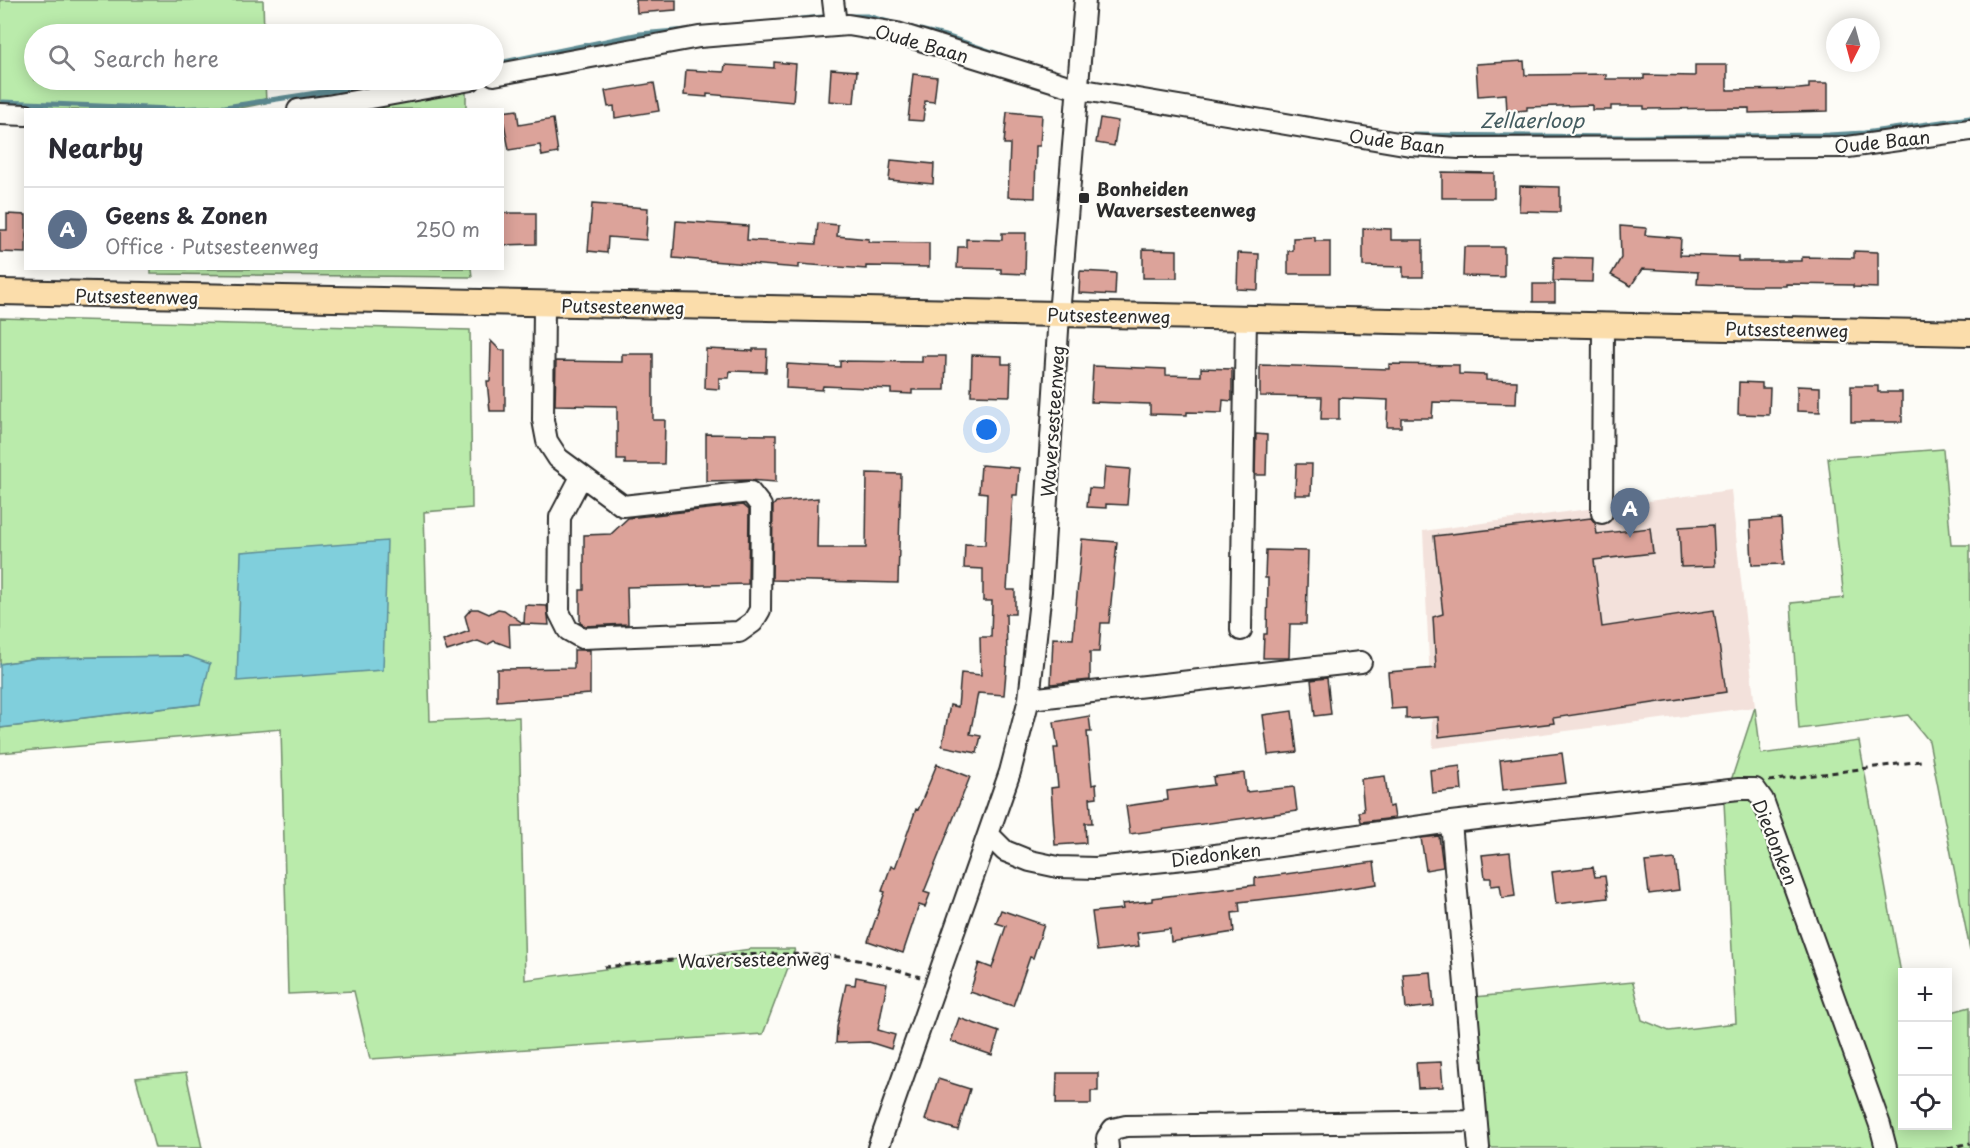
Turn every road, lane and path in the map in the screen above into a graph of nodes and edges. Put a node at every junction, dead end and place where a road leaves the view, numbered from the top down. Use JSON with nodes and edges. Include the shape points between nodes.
{"nodes":[{"id":1,"x":833,"y":0,"type":"edge"},
{"id":2,"x":1085,"y":0,"type":"edge"},
{"id":3,"x":836,"y":26,"type":"junction"},
{"id":4,"x":504,"y":73,"type":"edge"},
{"id":5,"x":1078,"y":89,"type":"junction"},
{"id":6,"x":416,"y":90,"type":"edge"},
{"id":7,"x":312,"y":108,"type":"edge"},
{"id":8,"x":0,"y":114,"type":"edge"},
{"id":9,"x":24,"y":115,"type":"edge"},
{"id":10,"x":1970,"y":130,"type":"edge"},
{"id":11,"x":0,"y":292,"type":"edge"},
{"id":12,"x":544,"y":305,"type":"junction"},
{"id":13,"x":1059,"y":315,"type":"junction"},
{"id":14,"x":1246,"y":317,"type":"junction"},
{"id":15,"x":1603,"y":326,"type":"junction"},
{"id":16,"x":1970,"y":333,"type":"edge"},
{"id":17,"x":581,"y":477,"type":"junction"},
{"id":18,"x":1602,"y":513,"type":"dead end"},
{"id":19,"x":1241,"y":630,"type":"dead end"},
{"id":20,"x":1361,"y":662,"type":"dead end"},
{"id":21,"x":1029,"y":699,"type":"junction"},
{"id":22,"x":1921,"y":761,"type":"dead end"},
{"id":23,"x":1755,"y":789,"type":"junction"},
{"id":24,"x":1451,"y":822,"type":"junction"},
{"id":25,"x":989,"y":835,"type":"junction"},
{"id":26,"x":604,"y":967,"type":"dead end"},
{"id":27,"x":936,"y":982,"type":"junction"},
{"id":28,"x":1476,"y":1121,"type":"junction"},
{"id":29,"x":1970,"y":1143,"type":"edge"},
{"id":30,"x":878,"y":1148,"type":"edge"},
{"id":31,"x":1108,"y":1148,"type":"edge"},
{"id":32,"x":1479,"y":1148,"type":"edge"},
{"id":33,"x":1886,"y":1148,"type":"edge"},
{"id":34,"x":1948,"y":1148,"type":"edge"}],
"edges":[{"from":1,"to":3,"type":"street"},
{"from":2,"to":5,"type":"street","name":"Waversesteenweg"},
{"from":3,"to":4,"type":"street","name":"Oude Baan","via":[[699,37]]},
{"from":3,"to":5,"type":"street","name":"Oude Baan","via":[[897,33]]},
{"from":5,"to":10,"type":"street","name":"Oude Baan","via":[[1410,145],[1459,148],[1848,147]]},
{"from":5,"to":13,"type":"street","name":"Waversesteenweg"},
{"from":6,"to":7,"type":"street"},
{"from":8,"to":9,"type":"street"},
{"from":11,"to":12,"type":"main road","name":"Putsesteenweg"},
{"from":12,"to":13,"type":"main road","name":"Putsesteenweg"},
{"from":12,"to":17,"type":"street","via":[[543,420],[547,441],[558,458]]},
{"from":13,"to":14,"type":"main road","name":"Putsesteenweg"},
{"from":13,"to":21,"type":"street","name":"Waversesteenweg","via":[[1041,591]]},
{"from":14,"to":15,"type":"main road","name":"Putsesteenweg"},
{"from":14,"to":19,"type":"street"},
{"from":15,"to":16,"type":"main road","name":"Putsesteenweg"},
{"from":15,"to":18,"type":"street"},
{"from":17,"to":17,"type":"street","via":[[623,506],[750,492],[761,506],[760,610],[753,622],[739,632],[582,638],[568,630],[559,612],[560,517]]},
{"from":20,"to":21,"type":"street"},
{"from":21,"to":25,"type":"street","name":"Waversesteenweg"},
{"from":22,"to":23,"type":"path","via":[[1771,779]]},
{"from":23,"to":24,"type":"street","name":"Diedonken"},
{"from":23,"to":33,"type":"street","name":"Diedonken","via":[[1763,800]]},
{"from":24,"to":25,"type":"street","name":"Diedonken","via":[[1096,868],[1058,867],[1030,861],[1005,851]]},
{"from":24,"to":28,"type":"street"},
{"from":25,"to":27,"type":"street","name":"Waversesteenweg"},
{"from":26,"to":27,"type":"path","name":"Waversesteenweg","via":[[798,955],[841,957]]},
{"from":27,"to":30,"type":"street","name":"Waversesteenweg"},
{"from":28,"to":31,"type":"street","via":[[1126,1126],[1113,1129],[1107,1138]]},
{"from":28,"to":32,"type":"street"},
{"from":29,"to":34,"type":"path"}]}
